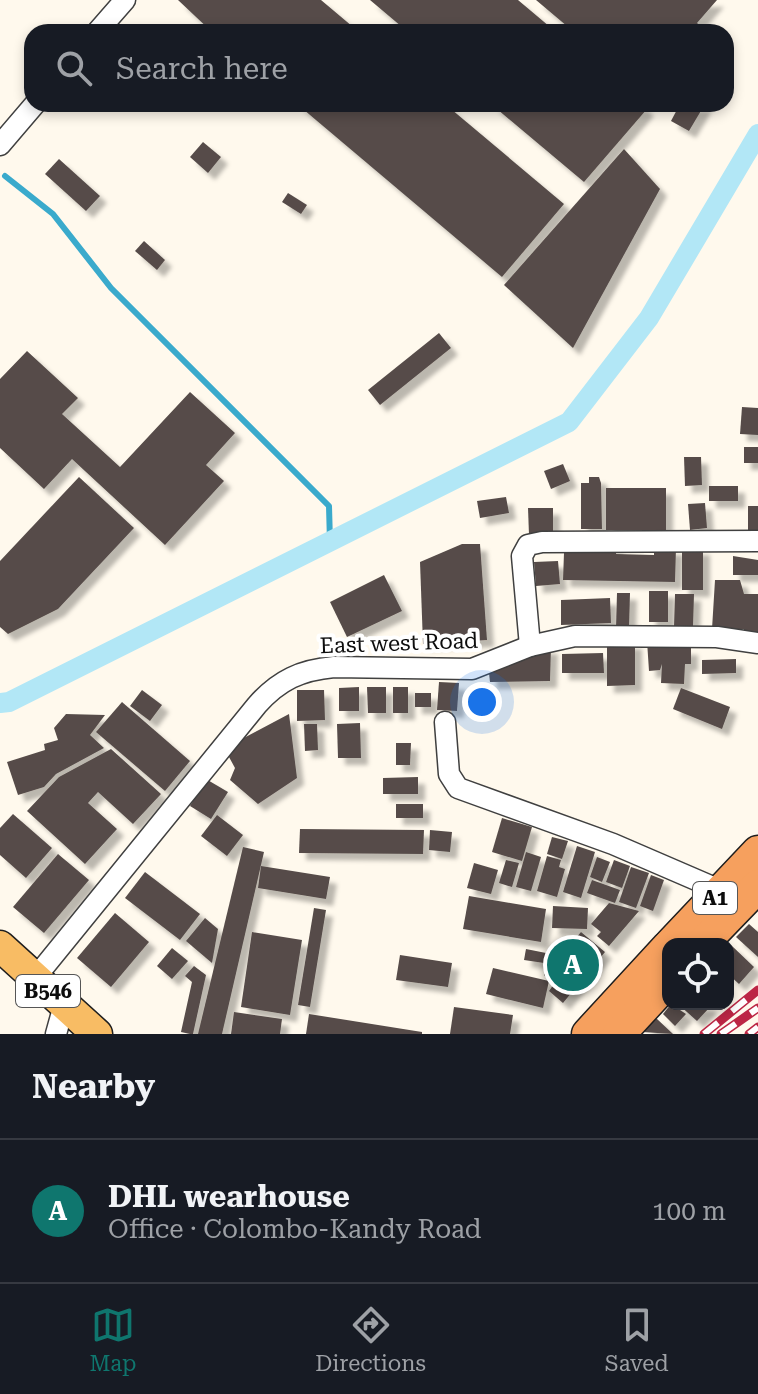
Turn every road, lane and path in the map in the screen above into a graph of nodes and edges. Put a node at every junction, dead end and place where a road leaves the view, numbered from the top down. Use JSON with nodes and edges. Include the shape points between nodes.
{"nodes":[{"id":1,"x":125,"y":0,"type":"edge"},
{"id":2,"x":104,"y":24,"type":"edge"},
{"id":3,"x":28,"y":112,"type":"edge"},
{"id":4,"x":0,"y":145,"type":"edge"},
{"id":5,"x":758,"y":541,"type":"edge"},
{"id":6,"x":758,"y":643,"type":"edge"},
{"id":7,"x":530,"y":646,"type":"junction"},
{"id":8,"x":445,"y":722,"type":"dead end"},
{"id":9,"x":758,"y":852,"type":"edge"},
{"id":10,"x":758,"y":886,"type":"edge"},
{"id":11,"x":722,"y":891,"type":"junction"},
{"id":12,"x":676,"y":938,"type":"edge"},
{"id":13,"x":708,"y":938,"type":"edge"},
{"id":14,"x":0,"y":946,"type":"edge"},
{"id":15,"x":662,"y":953,"type":"edge"},
{"id":16,"x":35,"y":978,"type":"junction"},
{"id":17,"x":662,"y":987,"type":"edge"},
{"id":18,"x":60,"y":1020,"type":"edge"},
{"id":19,"x":97,"y":1034,"type":"edge"},
{"id":20,"x":588,"y":1034,"type":"edge"},
{"id":21,"x":619,"y":1034,"type":"edge"}],
"edges":[{"from":1,"to":2,"type":"street"},
{"from":3,"to":4,"type":"street"},
{"from":5,"to":7,"type":"street","via":[[528,545],[522,556]]},
{"from":6,"to":7,"type":"street","name":"East west Road","via":[[717,637],[575,636]]},
{"from":7,"to":16,"type":"street","name":"East west Road","via":[[472,669],[334,667],[288,678],[257,705]]},
{"from":8,"to":11,"type":"street","via":[[449,774],[458,788],[613,844]]},
{"from":9,"to":11,"type":"highway","number":"A1"},
{"from":10,"to":13,"type":"highway","number":"A1"},
{"from":11,"to":12,"type":"highway","number":"A1"},
{"from":14,"to":16,"type":"main road","number":"B546"},
{"from":15,"to":20,"type":"highway","number":"A1"},
{"from":16,"to":18,"type":"main road","number":"B546"},
{"from":17,"to":21,"type":"highway"},
{"from":18,"to":19,"type":"main road","number":"B546"}]}
